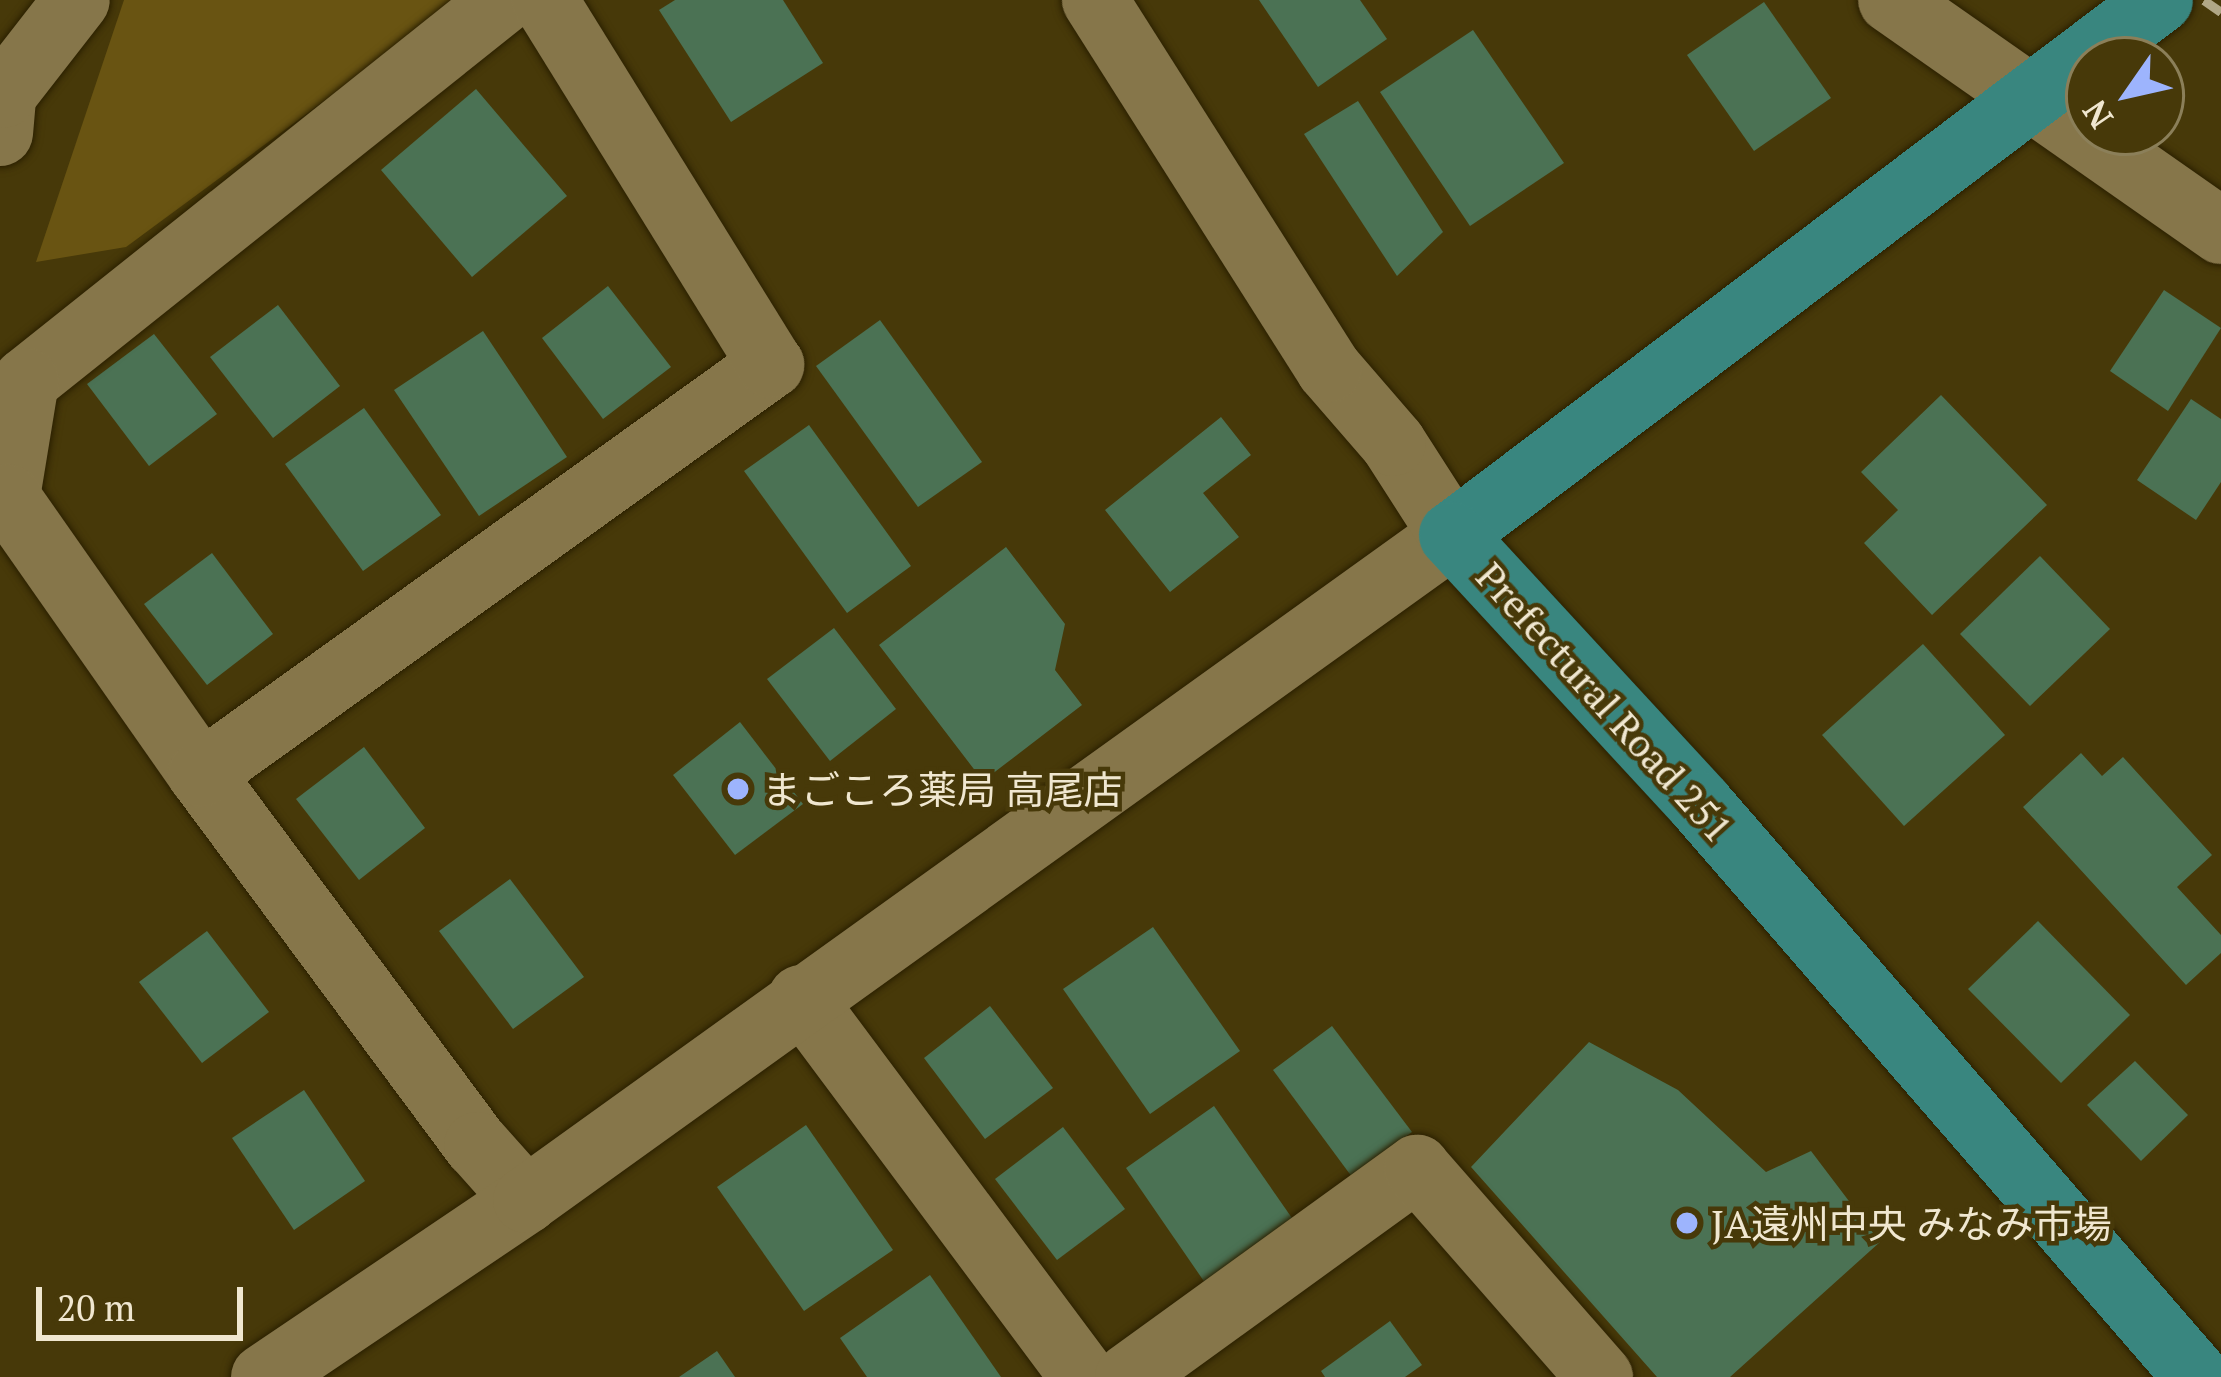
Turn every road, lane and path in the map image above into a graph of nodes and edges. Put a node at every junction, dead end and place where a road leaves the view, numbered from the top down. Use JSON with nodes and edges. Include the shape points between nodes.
{"nodes":[{"id":1,"x":77,"y":0,"type":"edge"},
{"id":2,"x":504,"y":0,"type":"edge"},
{"id":3,"x":544,"y":0,"type":"edge"},
{"id":4,"x":1095,"y":0,"type":"edge"},
{"id":5,"x":1891,"y":0,"type":"edge"},
{"id":6,"x":2160,"y":0,"type":"edge"},
{"id":7,"x":11,"y":62,"type":"edge"},
{"id":8,"x":2047,"y":81,"type":"junction"},
{"id":9,"x":0,"y":133,"type":"edge"},
{"id":10,"x":2221,"y":232,"type":"edge"},
{"id":11,"x":1452,"y":535,"type":"junction"},
{"id":12,"x":201,"y":774,"type":"junction"},
{"id":13,"x":801,"y":998,"type":"junction"},
{"id":14,"x":526,"y":1200,"type":"junction"},
{"id":15,"x":264,"y":1377,"type":"edge"},
{"id":16,"x":1083,"y":1377,"type":"edge"},
{"id":17,"x":1128,"y":1377,"type":"edge"},
{"id":18,"x":1600,"y":1377,"type":"edge"},
{"id":19,"x":2198,"y":1377,"type":"edge"}],
"edges":[{"from":1,"to":7,"type":"street"},
{"from":2,"to":12,"type":"street","via":[[26,381],[8,497]]},
{"from":3,"to":12,"type":"street","via":[[771,365]]},
{"from":4,"to":11,"type":"street","via":[[1276,289]]},
{"from":5,"to":8,"type":"street"},
{"from":6,"to":8,"type":"main road","name":"Prefectural Road 251"},
{"from":7,"to":9,"type":"street"},
{"from":8,"to":10,"type":"street"},
{"from":8,"to":11,"type":"main road","name":"Prefectural Road 251"},
{"from":11,"to":13,"type":"street"},
{"from":11,"to":19,"type":"main road","name":"Prefectural Road 251","via":[[1701,805]]},
{"from":12,"to":14,"type":"street"},
{"from":13,"to":14,"type":"street"},
{"from":13,"to":16,"type":"street"},
{"from":14,"to":15,"type":"street"},
{"from":17,"to":18,"type":"street","via":[[1417,1168]]}]}
